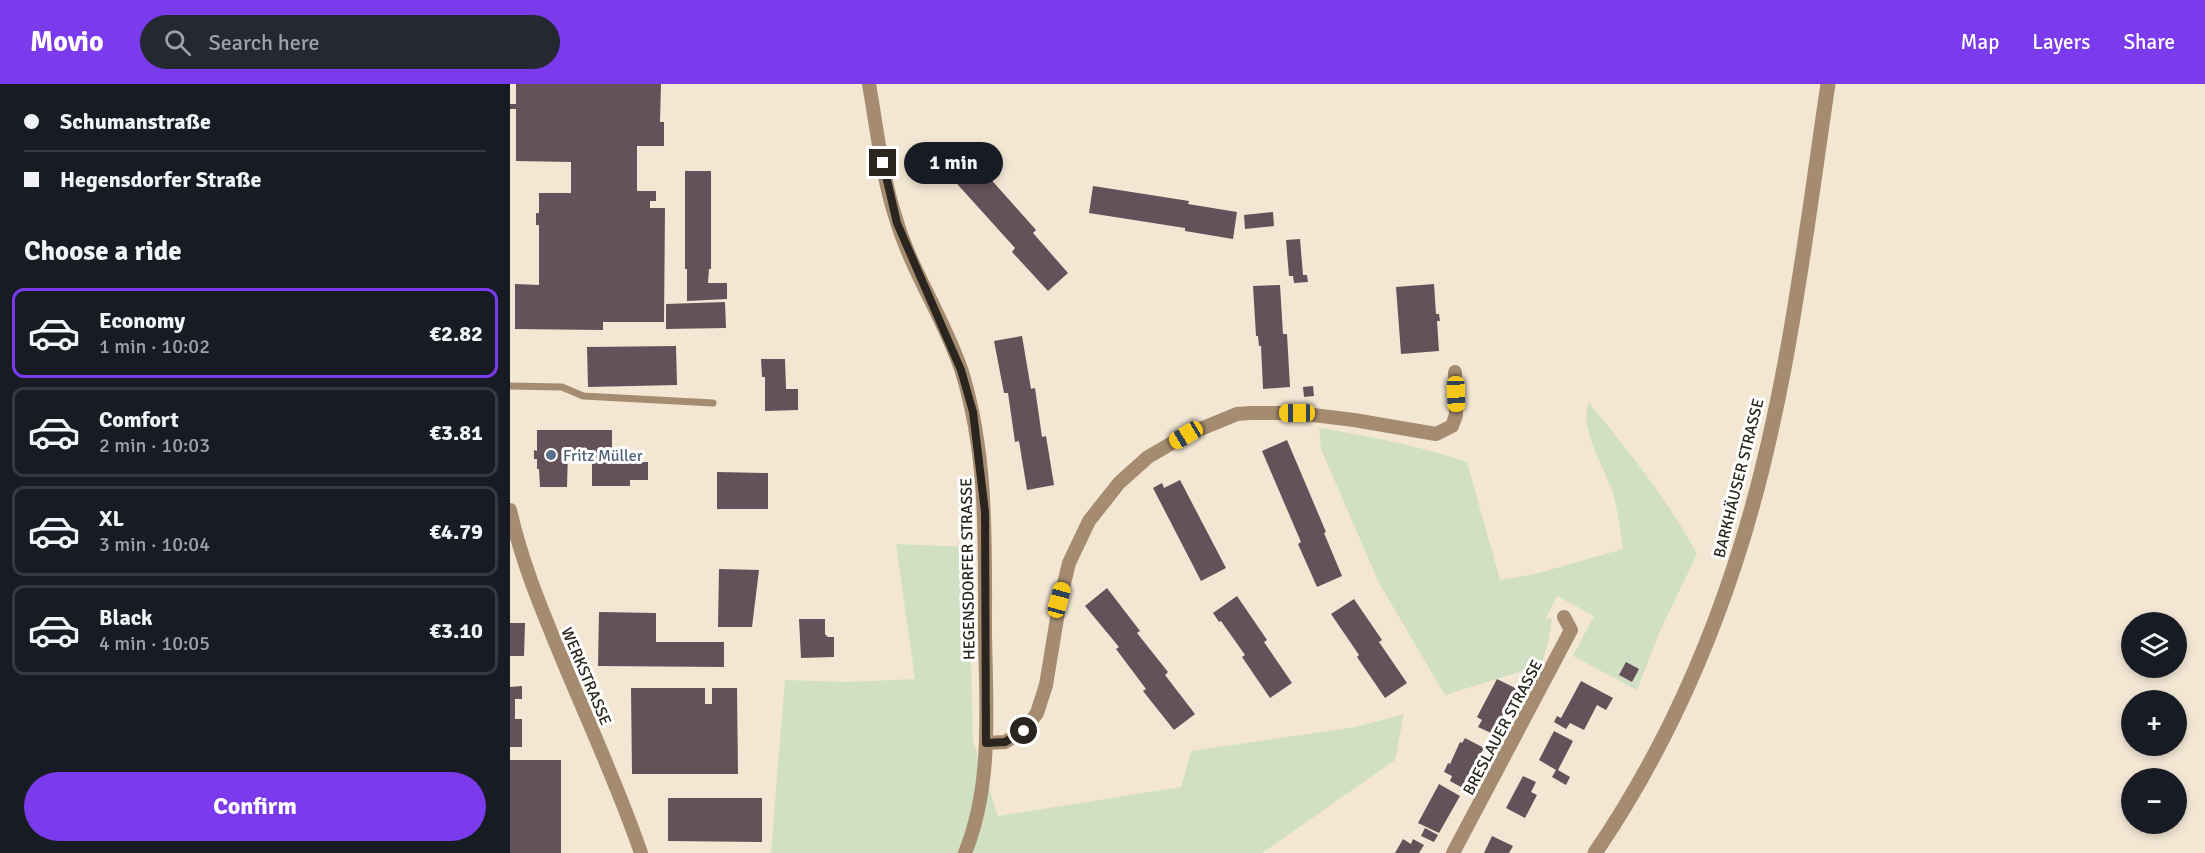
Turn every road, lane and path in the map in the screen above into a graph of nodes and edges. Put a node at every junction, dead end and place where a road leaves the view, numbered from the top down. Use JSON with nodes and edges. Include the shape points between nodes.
{"nodes":[{"id":1,"x":869,"y":84,"type":"edge"},
{"id":2,"x":1828,"y":84,"type":"edge"},
{"id":3,"x":1455,"y":372,"type":"dead end"},
{"id":4,"x":510,"y":386,"type":"edge"},
{"id":5,"x":713,"y":403,"type":"dead end"},
{"id":6,"x":510,"y":510,"type":"edge"},
{"id":7,"x":1564,"y":617,"type":"dead end"},
{"id":8,"x":986,"y":743,"type":"junction"},
{"id":9,"x":641,"y":853,"type":"edge"},
{"id":10,"x":965,"y":853,"type":"edge"},
{"id":11,"x":1454,"y":853,"type":"edge"},
{"id":12,"x":1596,"y":853,"type":"edge"}],
"edges":[{"from":1,"to":8,"type":"street","name":"HEGENSDORFER STRASSE","via":[[897,223],[961,370],[973,412],[985,512]]},
{"from":2,"to":12,"type":"street","name":"BARKHÄUSER STRASSE","via":[[1789,343],[1766,454],[1735,565],[1678,708]]},
{"from":3,"to":8,"type":"street","via":[[1456,415],[1452,426],[1436,435],[1297,413],[1250,413],[1237,414],[1186,435],[1148,457],[1119,483],[1089,521],[1069,563],[1037,713],[1024,731],[1005,742]]},
{"from":4,"to":5,"type":"lane","via":[[562,387],[583,396]]},
{"from":6,"to":9,"type":"street","name":"WERKSTRASSE","via":[[545,618]]},
{"from":7,"to":11,"type":"street","name":"BRESLAUER STRASSE","via":[[1571,630]]},
{"from":8,"to":10,"type":"street","name":"HEGENSDORFER STRASSE","via":[[979,812]]}]}
